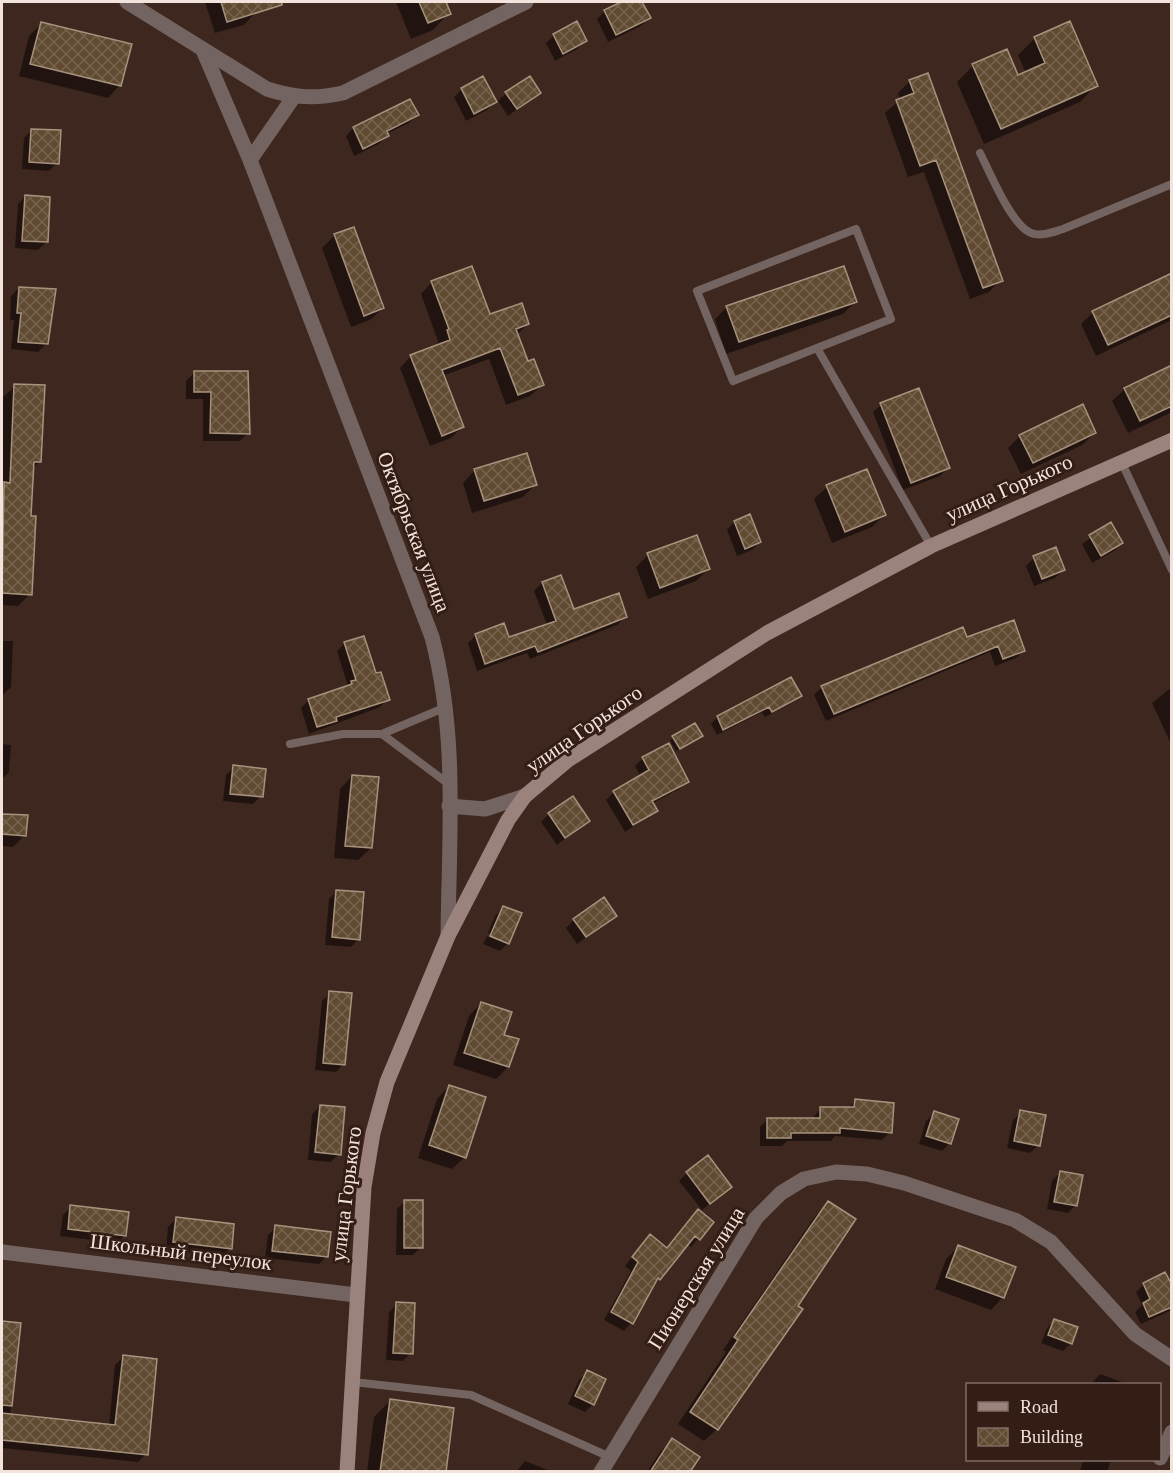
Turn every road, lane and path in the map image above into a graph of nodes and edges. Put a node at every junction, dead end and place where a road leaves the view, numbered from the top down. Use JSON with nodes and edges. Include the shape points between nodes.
{"nodes":[{"id":1,"x":127,"y":2,"type":"edge"},
{"id":2,"x":526,"y":2,"type":"edge"},
{"id":3,"x":203,"y":50,"type":"junction"},
{"id":4,"x":293,"y":98,"type":"junction"},
{"id":5,"x":980,"y":153,"type":"dead end"},
{"id":6,"x":250,"y":160,"type":"junction"},
{"id":7,"x":1172,"y":184,"type":"edge"},
{"id":8,"x":817,"y":348,"type":"junction"},
{"id":9,"x":1172,"y":440,"type":"edge"},
{"id":10,"x":1120,"y":461,"type":"junction"},
{"id":11,"x":931,"y":546,"type":"junction"},
{"id":12,"x":1172,"y":570,"type":"edge"},
{"id":13,"x":446,"y":707,"type":"junction"},
{"id":14,"x":382,"y":734,"type":"junction"},
{"id":15,"x":290,"y":744,"type":"dead end"},
{"id":16,"x":450,"y":785,"type":"junction"},
{"id":17,"x":525,"y":796,"type":"junction"},
{"id":18,"x":449,"y":806,"type":"junction"},
{"id":19,"x":448,"y":936,"type":"junction"},
{"id":20,"x":2,"y":1252,"type":"edge"},
{"id":21,"x":356,"y":1295,"type":"junction"},
{"id":22,"x":1172,"y":1359,"type":"edge"},
{"id":23,"x":353,"y":1382,"type":"junction"},
{"id":24,"x":1172,"y":1432,"type":"edge"},
{"id":25,"x":1161,"y":1455,"type":"edge"},
{"id":26,"x":610,"y":1457,"type":"junction"},
{"id":27,"x":347,"y":1472,"type":"edge"},
{"id":28,"x":602,"y":1472,"type":"edge"}],
"edges":[{"from":1,"to":3,"type":"street"},
{"from":2,"to":4,"type":"street","via":[[343,93]]},
{"from":3,"to":4,"type":"street","via":[[267,88]]},
{"from":3,"to":6,"type":"street","name":"Октябрьская улица"},
{"from":4,"to":6,"type":"street"},
{"from":5,"to":7,"type":"lane","via":[[1018,224],[1031,233],[1063,230]]},
{"from":6,"to":13,"type":"street","name":"Октябрьская улица","via":[[432,637]]},
{"from":8,"to":8,"type":"lane","via":[[891,319],[856,229],[697,291],[733,381]]},
{"from":8,"to":11,"type":"lane"},
{"from":9,"to":10,"type":"main road","name":"улица Горького"},
{"from":10,"to":11,"type":"main road","name":"улица Горького"},
{"from":10,"to":12,"type":"lane"},
{"from":11,"to":17,"type":"main road","name":"улица Горького","via":[[767,633],[568,760]]},
{"from":13,"to":14,"type":"lane"},
{"from":13,"to":16,"type":"street","name":"Октябрьская улица"},
{"from":14,"to":15,"type":"lane","via":[[343,734]]},
{"from":14,"to":16,"type":"lane"},
{"from":16,"to":18,"type":"street","name":"Октябрьская улица"},
{"from":17,"to":18,"type":"street","via":[[485,809]]},
{"from":17,"to":19,"type":"main road","name":"улица Горького","via":[[508,820]]},
{"from":18,"to":19,"type":"street","name":"Октябрьская улица"},
{"from":19,"to":21,"type":"main road","name":"улица Горького","via":[[387,1083],[373,1133],[364,1187]]},
{"from":20,"to":21,"type":"street","name":"Школьный переулок"},
{"from":21,"to":23,"type":"main road","name":"улица Горького"},
{"from":22,"to":26,"type":"street","name":"Пионерская улица","via":[[1135,1334],[1051,1242],[1015,1220],[867,1174],[836,1172],[804,1179],[781,1193],[756,1218]]},
{"from":23,"to":26,"type":"lane","via":[[471,1395]]},
{"from":23,"to":27,"type":"main road","name":"улица Горького"},
{"from":24,"to":25,"type":"street"},
{"from":26,"to":28,"type":"street","name":"Пионерская улица"}]}
